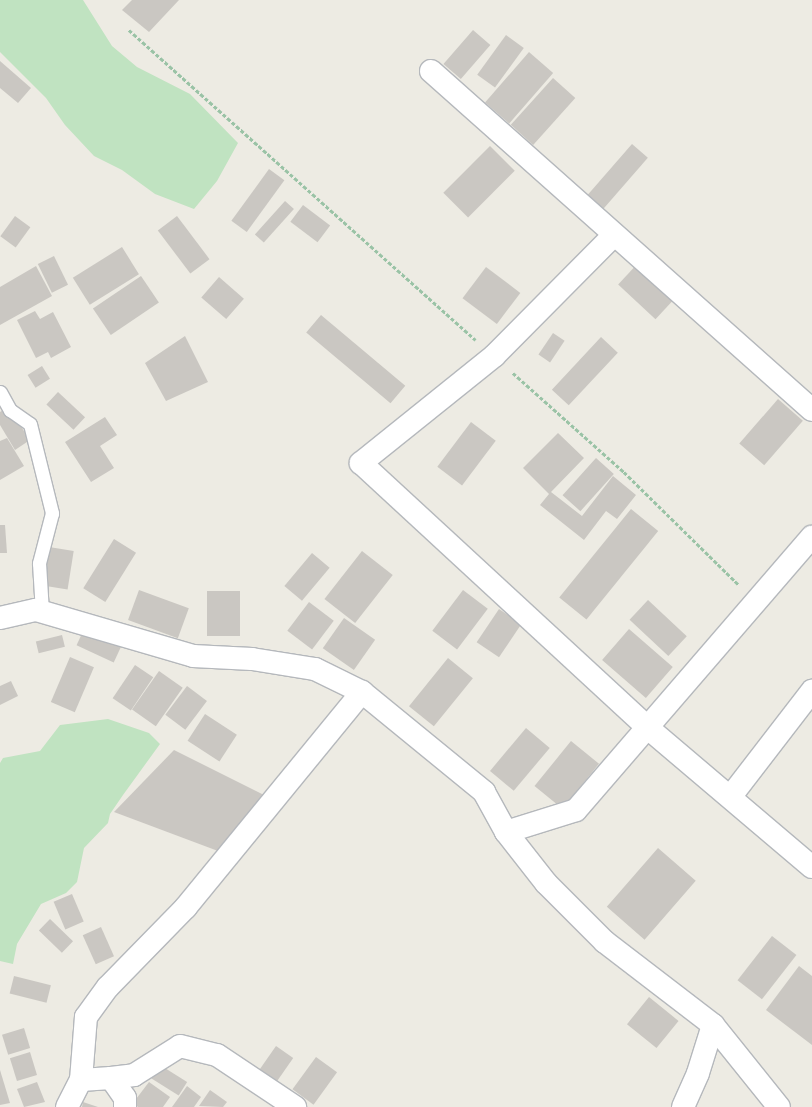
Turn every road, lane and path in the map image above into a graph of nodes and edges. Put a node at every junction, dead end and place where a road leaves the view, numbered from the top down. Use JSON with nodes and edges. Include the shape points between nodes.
{"nodes":[{"id":1,"x":129,"y":30,"type":"dead end"},
{"id":2,"x":431,"y":72,"type":"dead end"},
{"id":3,"x":614,"y":235,"type":"junction"},
{"id":4,"x":494,"y":356,"type":"junction"},
{"id":5,"x":0,"y":392,"type":"edge"},
{"id":6,"x":812,"y":410,"type":"edge"},
{"id":7,"x":812,"y":537,"type":"edge"},
{"id":8,"x":756,"y":602,"type":"junction"},
{"id":9,"x":42,"y":612,"type":"junction"},
{"id":10,"x":0,"y":618,"type":"edge"},
{"id":11,"x":812,"y":691,"type":"edge"},
{"id":12,"x":362,"y":692,"type":"junction"},
{"id":13,"x":648,"y":728,"type":"junction"},
{"id":14,"x":730,"y":796,"type":"junction"},
{"id":15,"x":506,"y":832,"type":"junction"},
{"id":16,"x":812,"y":867,"type":"edge"},
{"id":17,"x":713,"y":1025,"type":"junction"},
{"id":18,"x":111,"y":1078,"type":"junction"},
{"id":19,"x":81,"y":1080,"type":"junction"},
{"id":20,"x":67,"y":1107,"type":"edge"},
{"id":21,"x":125,"y":1107,"type":"edge"},
{"id":22,"x":295,"y":1107,"type":"edge"},
{"id":23,"x":683,"y":1107,"type":"edge"},
{"id":24,"x":779,"y":1107,"type":"edge"}],
"edges":[{"from":1,"to":4,"type":"path"},
{"from":2,"to":3,"type":"street"},
{"from":3,"to":4,"type":"street"},
{"from":3,"to":6,"type":"street"},
{"from":4,"to":8,"type":"path","via":[[624,472]]},
{"from":4,"to":13,"type":"street","via":[[361,463]]},
{"from":5,"to":9,"type":"lane","via":[[10,410],[30,424],[52,513],[39,563]]},
{"from":7,"to":8,"type":"street"},
{"from":8,"to":13,"type":"street"},
{"from":9,"to":10,"type":"street","via":[[36,610]]},
{"from":9,"to":12,"type":"street","via":[[193,656],[252,659],[315,669]]},
{"from":11,"to":14,"type":"street"},
{"from":12,"to":15,"type":"street","via":[[484,792]]},
{"from":12,"to":19,"type":"street","via":[[186,907],[108,987],[86,1017]]},
{"from":13,"to":14,"type":"street"},
{"from":13,"to":15,"type":"street","via":[[576,810]]},
{"from":14,"to":16,"type":"street"},
{"from":15,"to":17,"type":"street","via":[[546,883],[605,942]]},
{"from":17,"to":23,"type":"street","via":[[698,1073]]},
{"from":17,"to":24,"type":"street"},
{"from":18,"to":19,"type":"street"},
{"from":18,"to":21,"type":"street","via":[[125,1098]]},
{"from":18,"to":22,"type":"street","via":[[134,1075],[180,1046],[217,1055]]},
{"from":19,"to":20,"type":"street"}]}
